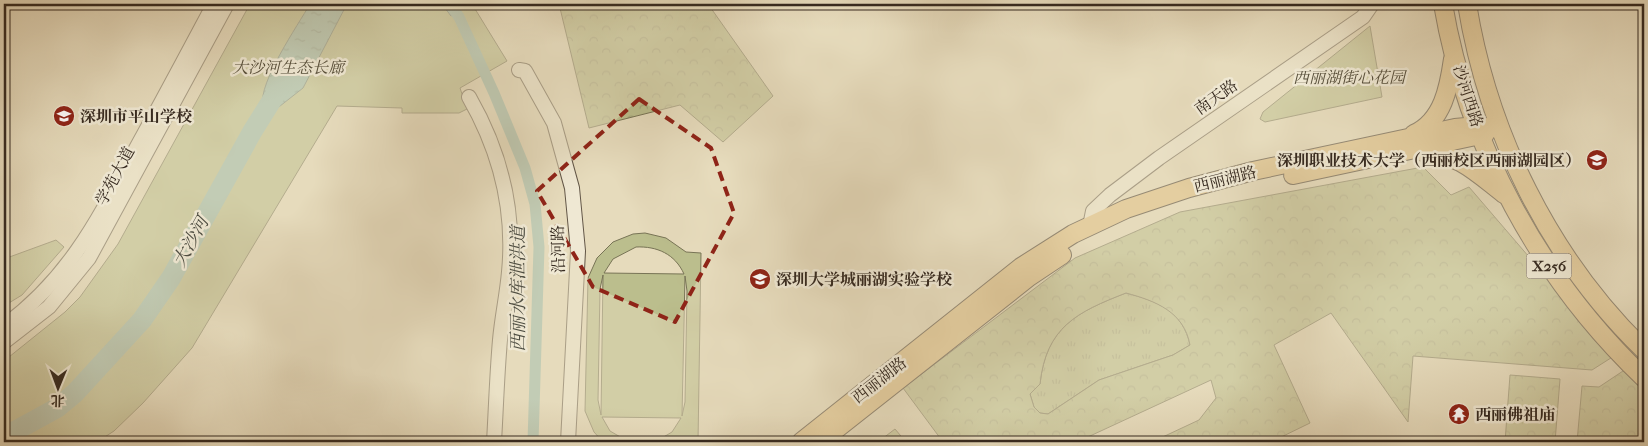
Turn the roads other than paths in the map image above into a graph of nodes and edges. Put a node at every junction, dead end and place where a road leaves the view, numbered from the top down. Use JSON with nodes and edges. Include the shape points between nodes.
{"nodes":[{"id":1,"x":214,"y":4,"type":"edge"},
{"id":2,"x":227,"y":4,"type":"edge"},
{"id":3,"x":1372,"y":4,"type":"edge"},
{"id":4,"x":1443,"y":4,"type":"edge"},
{"id":5,"x":1467,"y":4,"type":"edge"},
{"id":6,"x":1453,"y":53,"type":"junction"},
{"id":7,"x":519,"y":70,"type":"dead end"},
{"id":8,"x":469,"y":97,"type":"dead end"},
{"id":9,"x":1500,"y":129,"type":"junction"},
{"id":10,"x":1479,"y":131,"type":"junction"},
{"id":11,"x":1404,"y":146,"type":"junction"},
{"id":12,"x":1510,"y":198,"type":"junction"},
{"id":13,"x":1090,"y":226,"type":"junction"},
{"id":14,"x":4,"y":326,"type":"edge"},
{"id":15,"x":4,"y":342,"type":"edge"},
{"id":16,"x":1644,"y":350,"type":"edge"},
{"id":17,"x":1644,"y":378,"type":"edge"},
{"id":18,"x":494,"y":442,"type":"edge"},
{"id":19,"x":568,"y":442,"type":"edge"},
{"id":20,"x":800,"y":442,"type":"edge"},
{"id":21,"x":820,"y":442,"type":"edge"}],
"edges":[{"from":1,"to":14,"type":"street","name":"学苑大道","via":[[89,234],[54,283]]},
{"from":2,"to":15,"type":"street","name":"学苑大道","via":[[89,258],[49,307]]},
{"from":3,"to":13,"type":"street","name":"南天路","via":[[1363,17],[1110,195],[1093,212]]},
{"from":4,"to":6,"type":"main road","name":"沙河西路","number":"X256"},
{"from":5,"to":9,"type":"main road","name":"沙河西路","number":"X256","via":[[1483,77]]},
{"from":6,"to":10,"type":"main road","name":"沙河西路","number":"X256"},
{"from":6,"to":11,"type":"main road","via":[[1440,109],[1431,122]]},
{"from":7,"to":19,"type":"street","name":"沿河路","via":[[526,71],[554,124],[572,188],[578,251]]},
{"from":8,"to":18,"type":"street","via":[[498,160],[510,232]]},
{"from":9,"to":10,"type":"main road","name":"西丽湖路"},
{"from":9,"to":16,"type":"main road","name":"沙河西路","number":"X256","via":[[1519,173],[1560,246],[1596,296]]},
{"from":10,"to":11,"type":"main road","name":"西丽湖路"},
{"from":10,"to":12,"type":"main road","name":"沙河西路","number":"X256"},
{"from":11,"to":12,"type":"main road","via":[[1458,159]]},
{"from":11,"to":13,"type":"main road","name":"西丽湖路","via":[[1253,171],[1126,209]]},
{"from":11,"to":21,"type":"main road","name":"西丽湖路","via":[[1194,198],[1132,219],[1079,244],[1029,277]]},
{"from":12,"to":17,"type":"main road","name":"沙河西路","number":"X256","via":[[1561,283],[1600,332]]},
{"from":13,"to":20,"type":"main road","name":"西丽湖路","via":[[1021,267]]}]}
